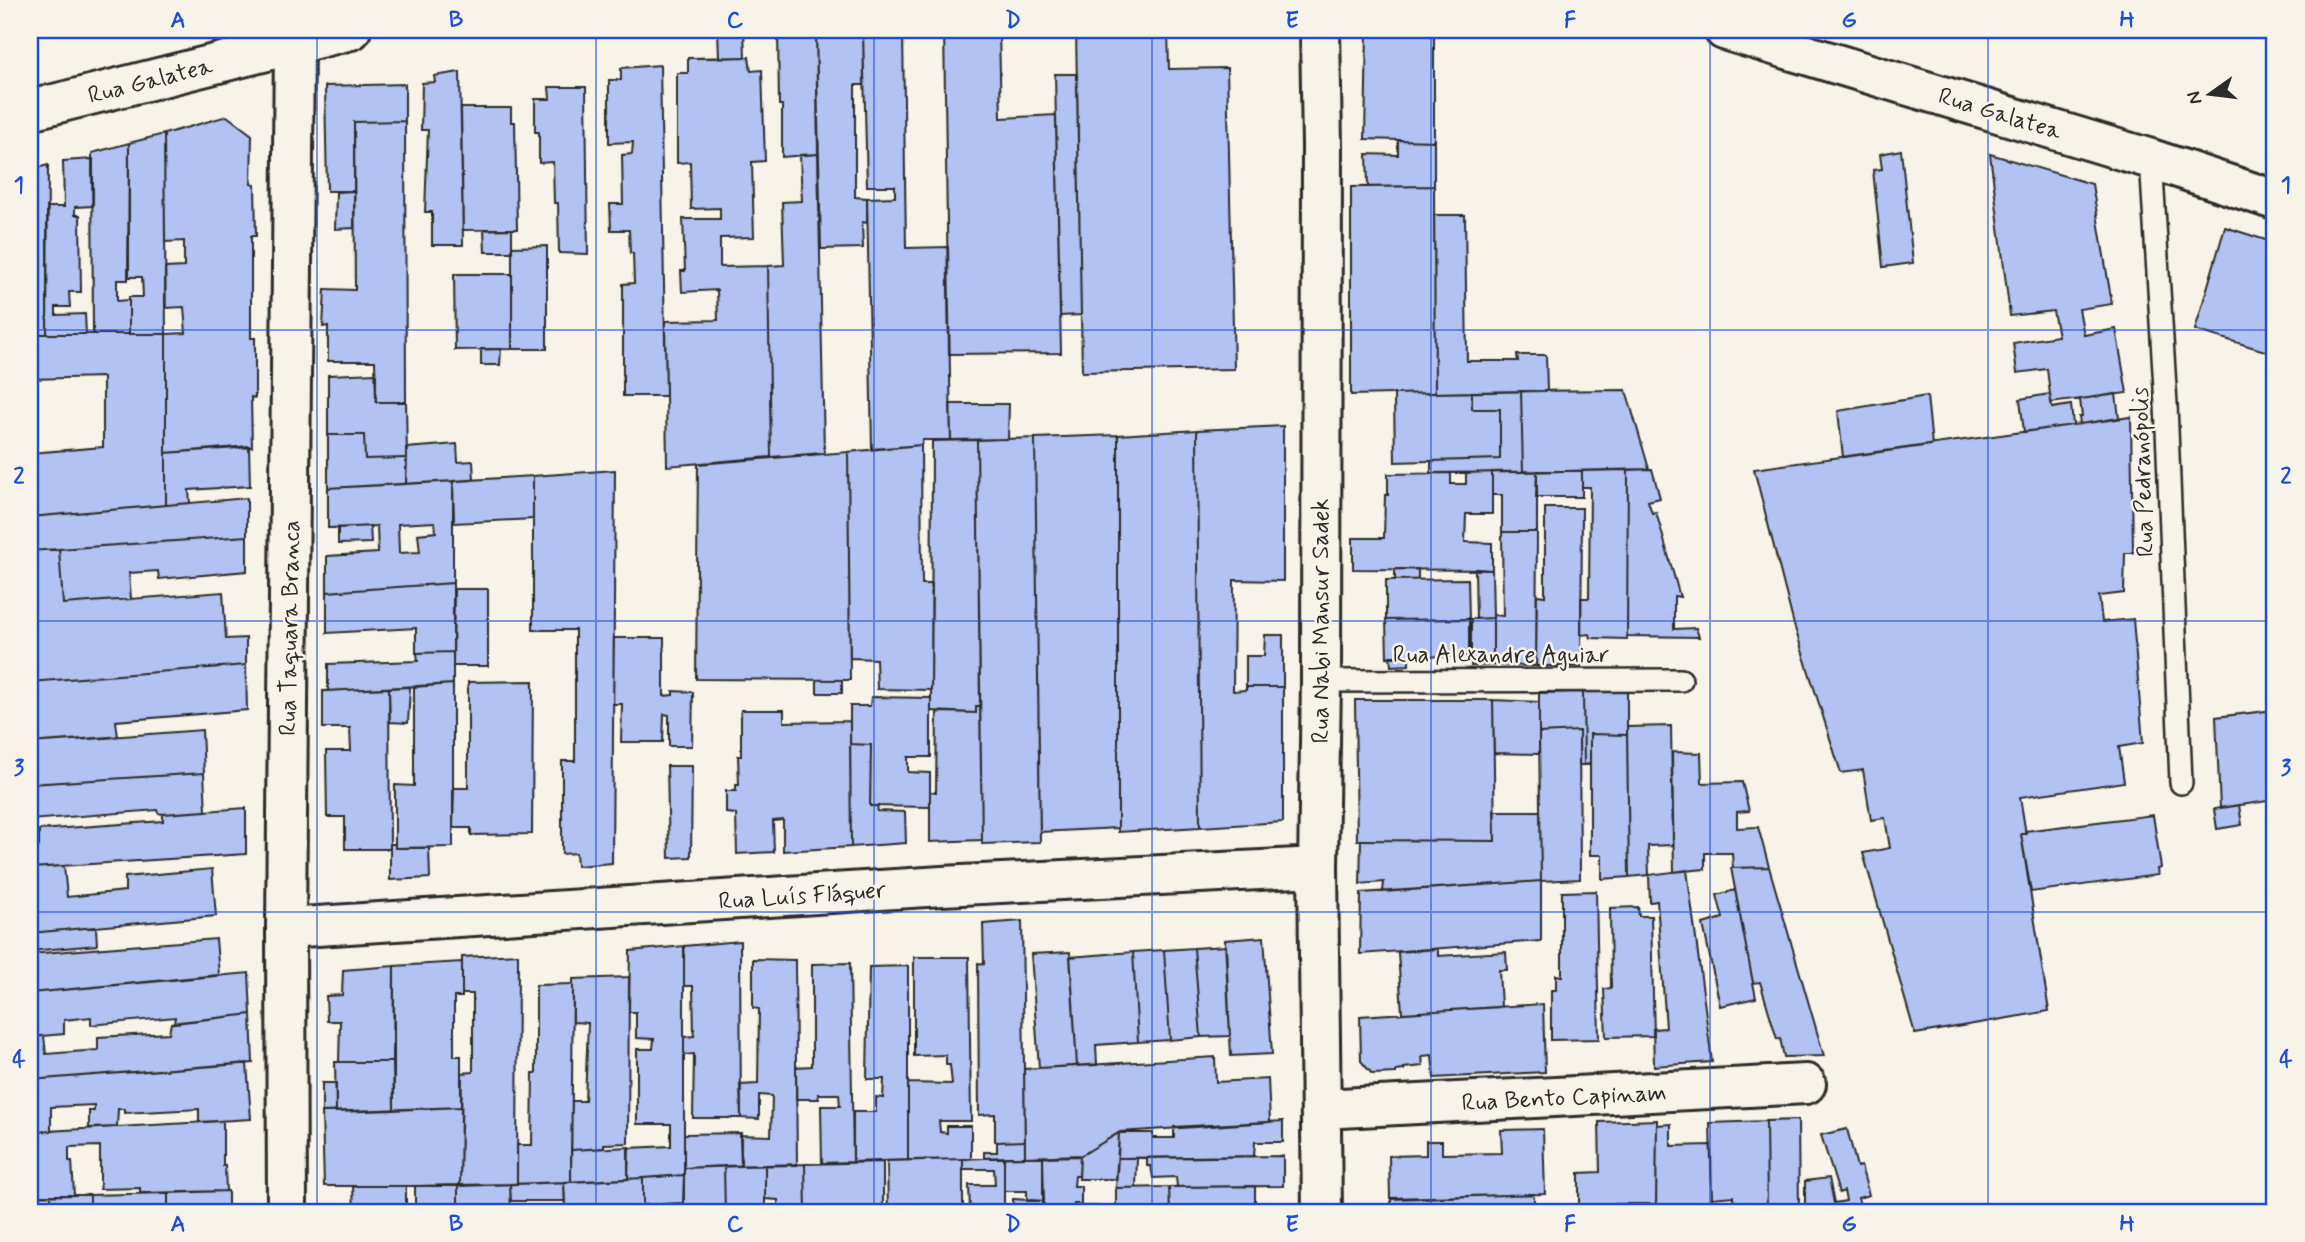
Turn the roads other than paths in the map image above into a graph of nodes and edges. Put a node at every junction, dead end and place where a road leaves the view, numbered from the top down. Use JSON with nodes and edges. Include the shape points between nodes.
{"nodes":[{"id":1,"x":352,"y":30,"type":"edge"},
{"id":2,"x":1320,"y":30,"type":"edge"},
{"id":3,"x":1724,"y":30,"type":"edge"},
{"id":4,"x":294,"y":43,"type":"junction"},
{"id":5,"x":30,"y":110,"type":"edge"},
{"id":6,"x":2151,"y":159,"type":"junction"},
{"id":7,"x":2275,"y":200,"type":"edge"},
{"id":8,"x":1681,"y":680,"type":"dead end"},
{"id":9,"x":1321,"y":681,"type":"junction"},
{"id":10,"x":2181,"y":783,"type":"dead end"},
{"id":11,"x":1318,"y":867,"type":"junction"},
{"id":12,"x":286,"y":928,"type":"junction"},
{"id":13,"x":1806,"y":1084,"type":"dead end"},
{"id":14,"x":1321,"y":1109,"type":"junction"},
{"id":15,"x":287,"y":1212,"type":"edge"},
{"id":16,"x":1322,"y":1212,"type":"edge"}],
"edges":[{"from":1,"to":4,"type":"street","name":"Rua Galatea"},
{"from":2,"to":9,"type":"street","name":"Rua Nabi Mansur Sadek"},
{"from":3,"to":6,"type":"street","name":"Rua Galatea"},
{"from":4,"to":5,"type":"street","name":"Rua Galatea"},
{"from":4,"to":12,"type":"street","name":"Rua Taquara Branca"},
{"from":6,"to":7,"type":"street","name":"Rua Galatea"},
{"from":6,"to":10,"type":"lane","name":"Rua Pedranópolis"},
{"from":8,"to":9,"type":"lane","name":"Rua Alexandre Aguiar"},
{"from":9,"to":11,"type":"street","name":"Rua Nabi Mansur Sadek"},
{"from":11,"to":12,"type":"street","name":"Rua Luís Fláquer"},
{"from":11,"to":14,"type":"street","name":"Rua Nabi Mansur Sadek"},
{"from":12,"to":15,"type":"street","name":"Rua Taquara Branca"},
{"from":13,"to":14,"type":"street","name":"Rua Bento Capinam"},
{"from":14,"to":16,"type":"street","name":"Rua Nabi Mansur Sadek"}]}
